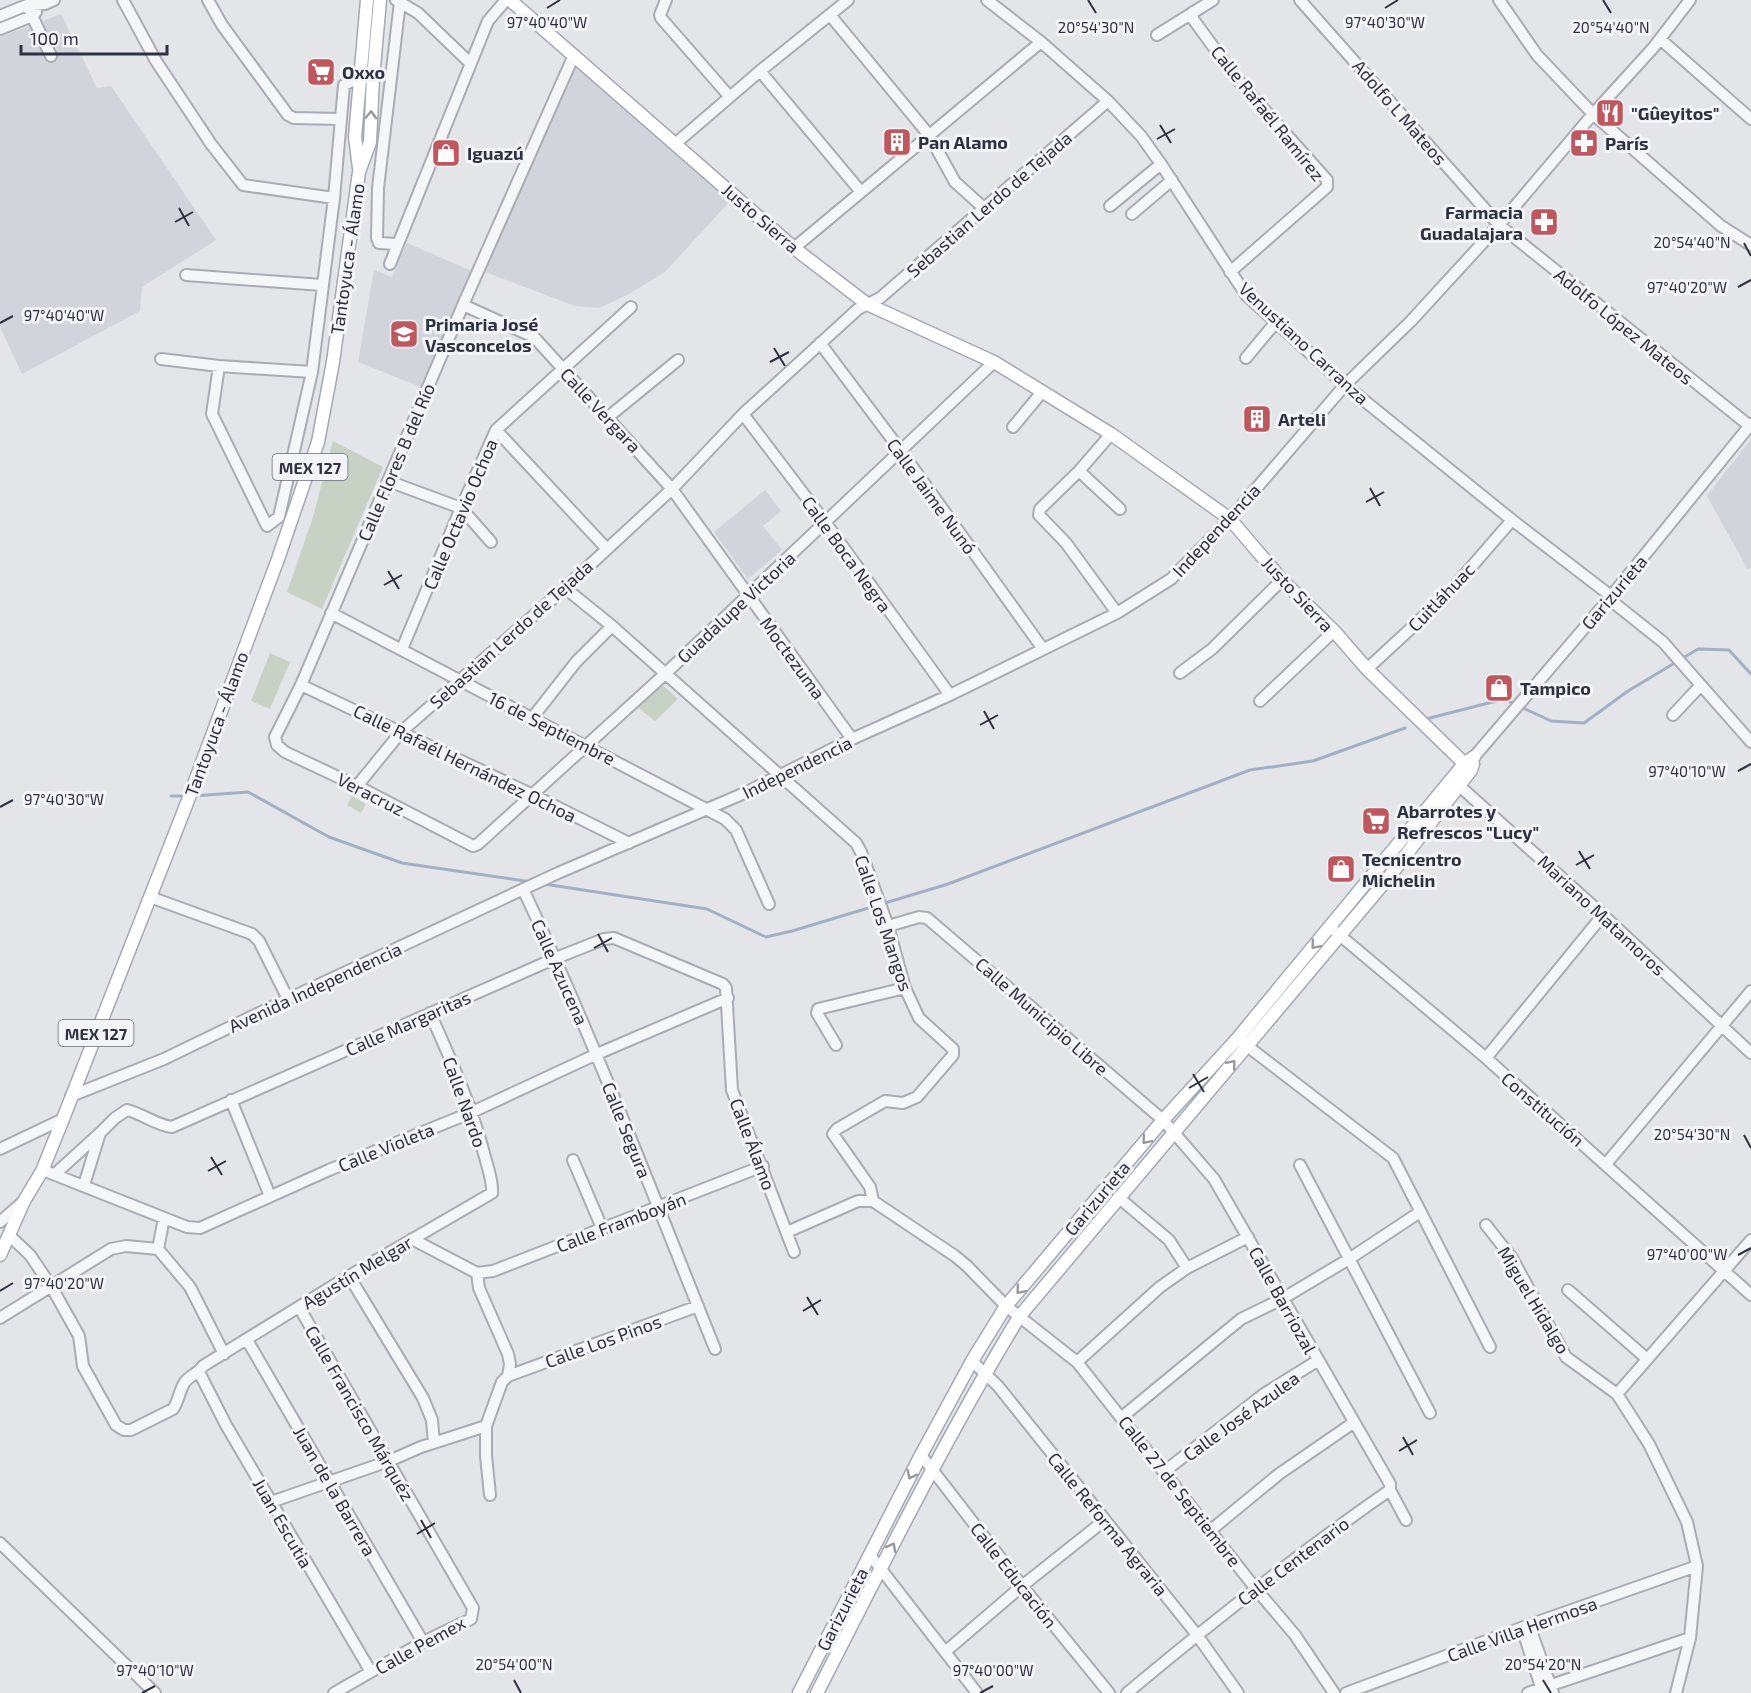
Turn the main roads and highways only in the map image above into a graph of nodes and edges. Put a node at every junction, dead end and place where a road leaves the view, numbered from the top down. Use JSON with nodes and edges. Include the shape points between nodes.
{"nodes":[{"id":1,"x":367,"y":0,"type":"edge"},
{"id":2,"x":380,"y":0,"type":"edge"},
{"id":3,"x":508,"y":0,"type":"edge"},
{"id":4,"x":367,"y":78,"type":"junction"},
{"id":5,"x":1470,"y":764,"type":"joint"},
{"id":6,"x":1242,"y":1042,"type":"junction"},
{"id":7,"x":0,"y":1255,"type":"edge"},
{"id":8,"x":799,"y":1693,"type":"edge"},
{"id":9,"x":817,"y":1693,"type":"edge"}],
"edges":[{"from":1,"to":4,"type":"main road","number":"MEX 127"},
{"from":2,"to":4,"type":"main road","number":"MEX 127"},
{"from":3,"to":5,"type":"main road","name":"Justo Sierra","via":[[794,248],[867,304],[994,362],[1112,434],[1230,519],[1366,669]]},
{"from":4,"to":7,"type":"main road","name":"Tantoyuca - Álamo","number":"MEX 127","via":[[355,137],[359,172],[318,442],[185,808],[71,1096],[48,1172],[24,1201]]},
{"from":5,"to":6,"type":"main road","name":"Garizurieta"},
{"from":6,"to":8,"type":"main road","name":"Garizurieta","one_way":true,"via":[[1163,1120],[1006,1306],[921,1455]]},
{"from":9,"to":6,"type":"main road","name":"Garizurieta","one_way":true,"via":[[985,1373],[1019,1317],[1174,1133]]}]}
